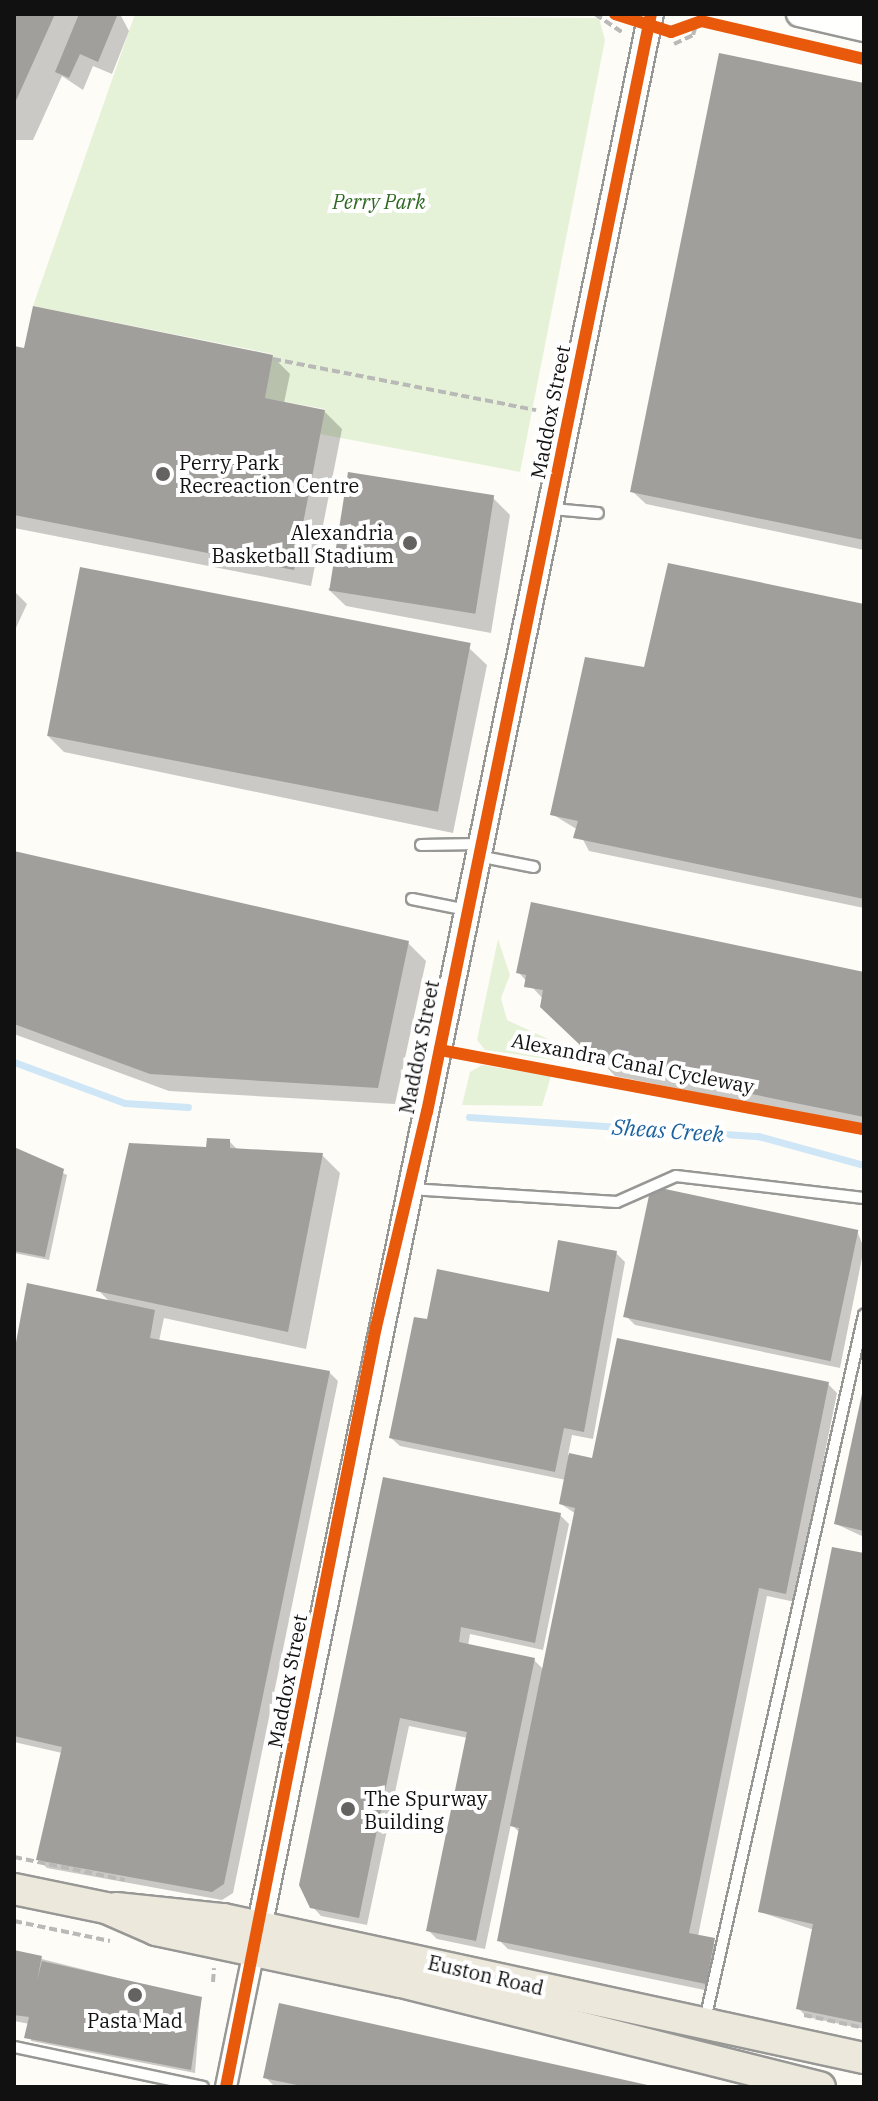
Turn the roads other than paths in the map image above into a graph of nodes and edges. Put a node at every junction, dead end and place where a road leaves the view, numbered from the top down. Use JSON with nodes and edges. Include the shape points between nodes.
{"nodes":[{"id":1,"x":799,"y":14,"type":"edge"},
{"id":2,"x":643,"y":25,"type":"edge"},
{"id":3,"x":864,"y":29,"type":"edge"},
{"id":4,"x":552,"y":509,"type":"junction"},
{"id":5,"x":598,"y":513,"type":"dead end"},
{"id":6,"x":421,"y":845,"type":"dead end"},
{"id":7,"x":479,"y":850,"type":"junction"},
{"id":8,"x":534,"y":867,"type":"dead end"},
{"id":9,"x":412,"y":899,"type":"dead end"},
{"id":10,"x":467,"y":910,"type":"junction"},
{"id":11,"x":408,"y":1189,"type":"junction"},
{"id":12,"x":864,"y":1198,"type":"edge"},
{"id":13,"x":864,"y":1315,"type":"edge"},
{"id":14,"x":14,"y":1889,"type":"edge"},
{"id":15,"x":256,"y":1939,"type":"junction"},
{"id":16,"x":704,"y":2024,"type":"junction"},
{"id":17,"x":14,"y":2047,"type":"edge"},
{"id":18,"x":864,"y":2058,"type":"edge"},
{"id":19,"x":203,"y":2087,"type":"edge"},
{"id":20,"x":226,"y":2087,"type":"edge"},
{"id":21,"x":820,"y":2087,"type":"edge"}],
"edges":[{"from":1,"to":3,"type":"street"},
{"from":2,"to":4,"type":"street","name":"Maddox Street"},
{"from":4,"to":5,"type":"lane"},
{"from":4,"to":7,"type":"street","name":"Maddox Street"},
{"from":6,"to":7,"type":"lane"},
{"from":7,"to":8,"type":"lane"},
{"from":7,"to":10,"type":"street","name":"Maddox Street"},
{"from":9,"to":10,"type":"lane"},
{"from":10,"to":11,"type":"street","name":"Maddox Street"},
{"from":11,"to":12,"type":"lane","via":[[617,1202],[676,1176]]},
{"from":11,"to":15,"type":"street","name":"Maddox Street"},
{"from":13,"to":16,"type":"lane"},
{"from":14,"to":15,"type":"main road","name":"Euston Road","via":[[106,1908],[159,1907]]},
{"from":15,"to":16,"type":"main road","name":"Euston Road"},
{"from":15,"to":20,"type":"street","name":"Maddox Street"},
{"from":15,"to":21,"type":"main road","name":"Euston Road"},
{"from":16,"to":18,"type":"main road","name":"Euston Road"},
{"from":17,"to":19,"type":"lane"}]}
